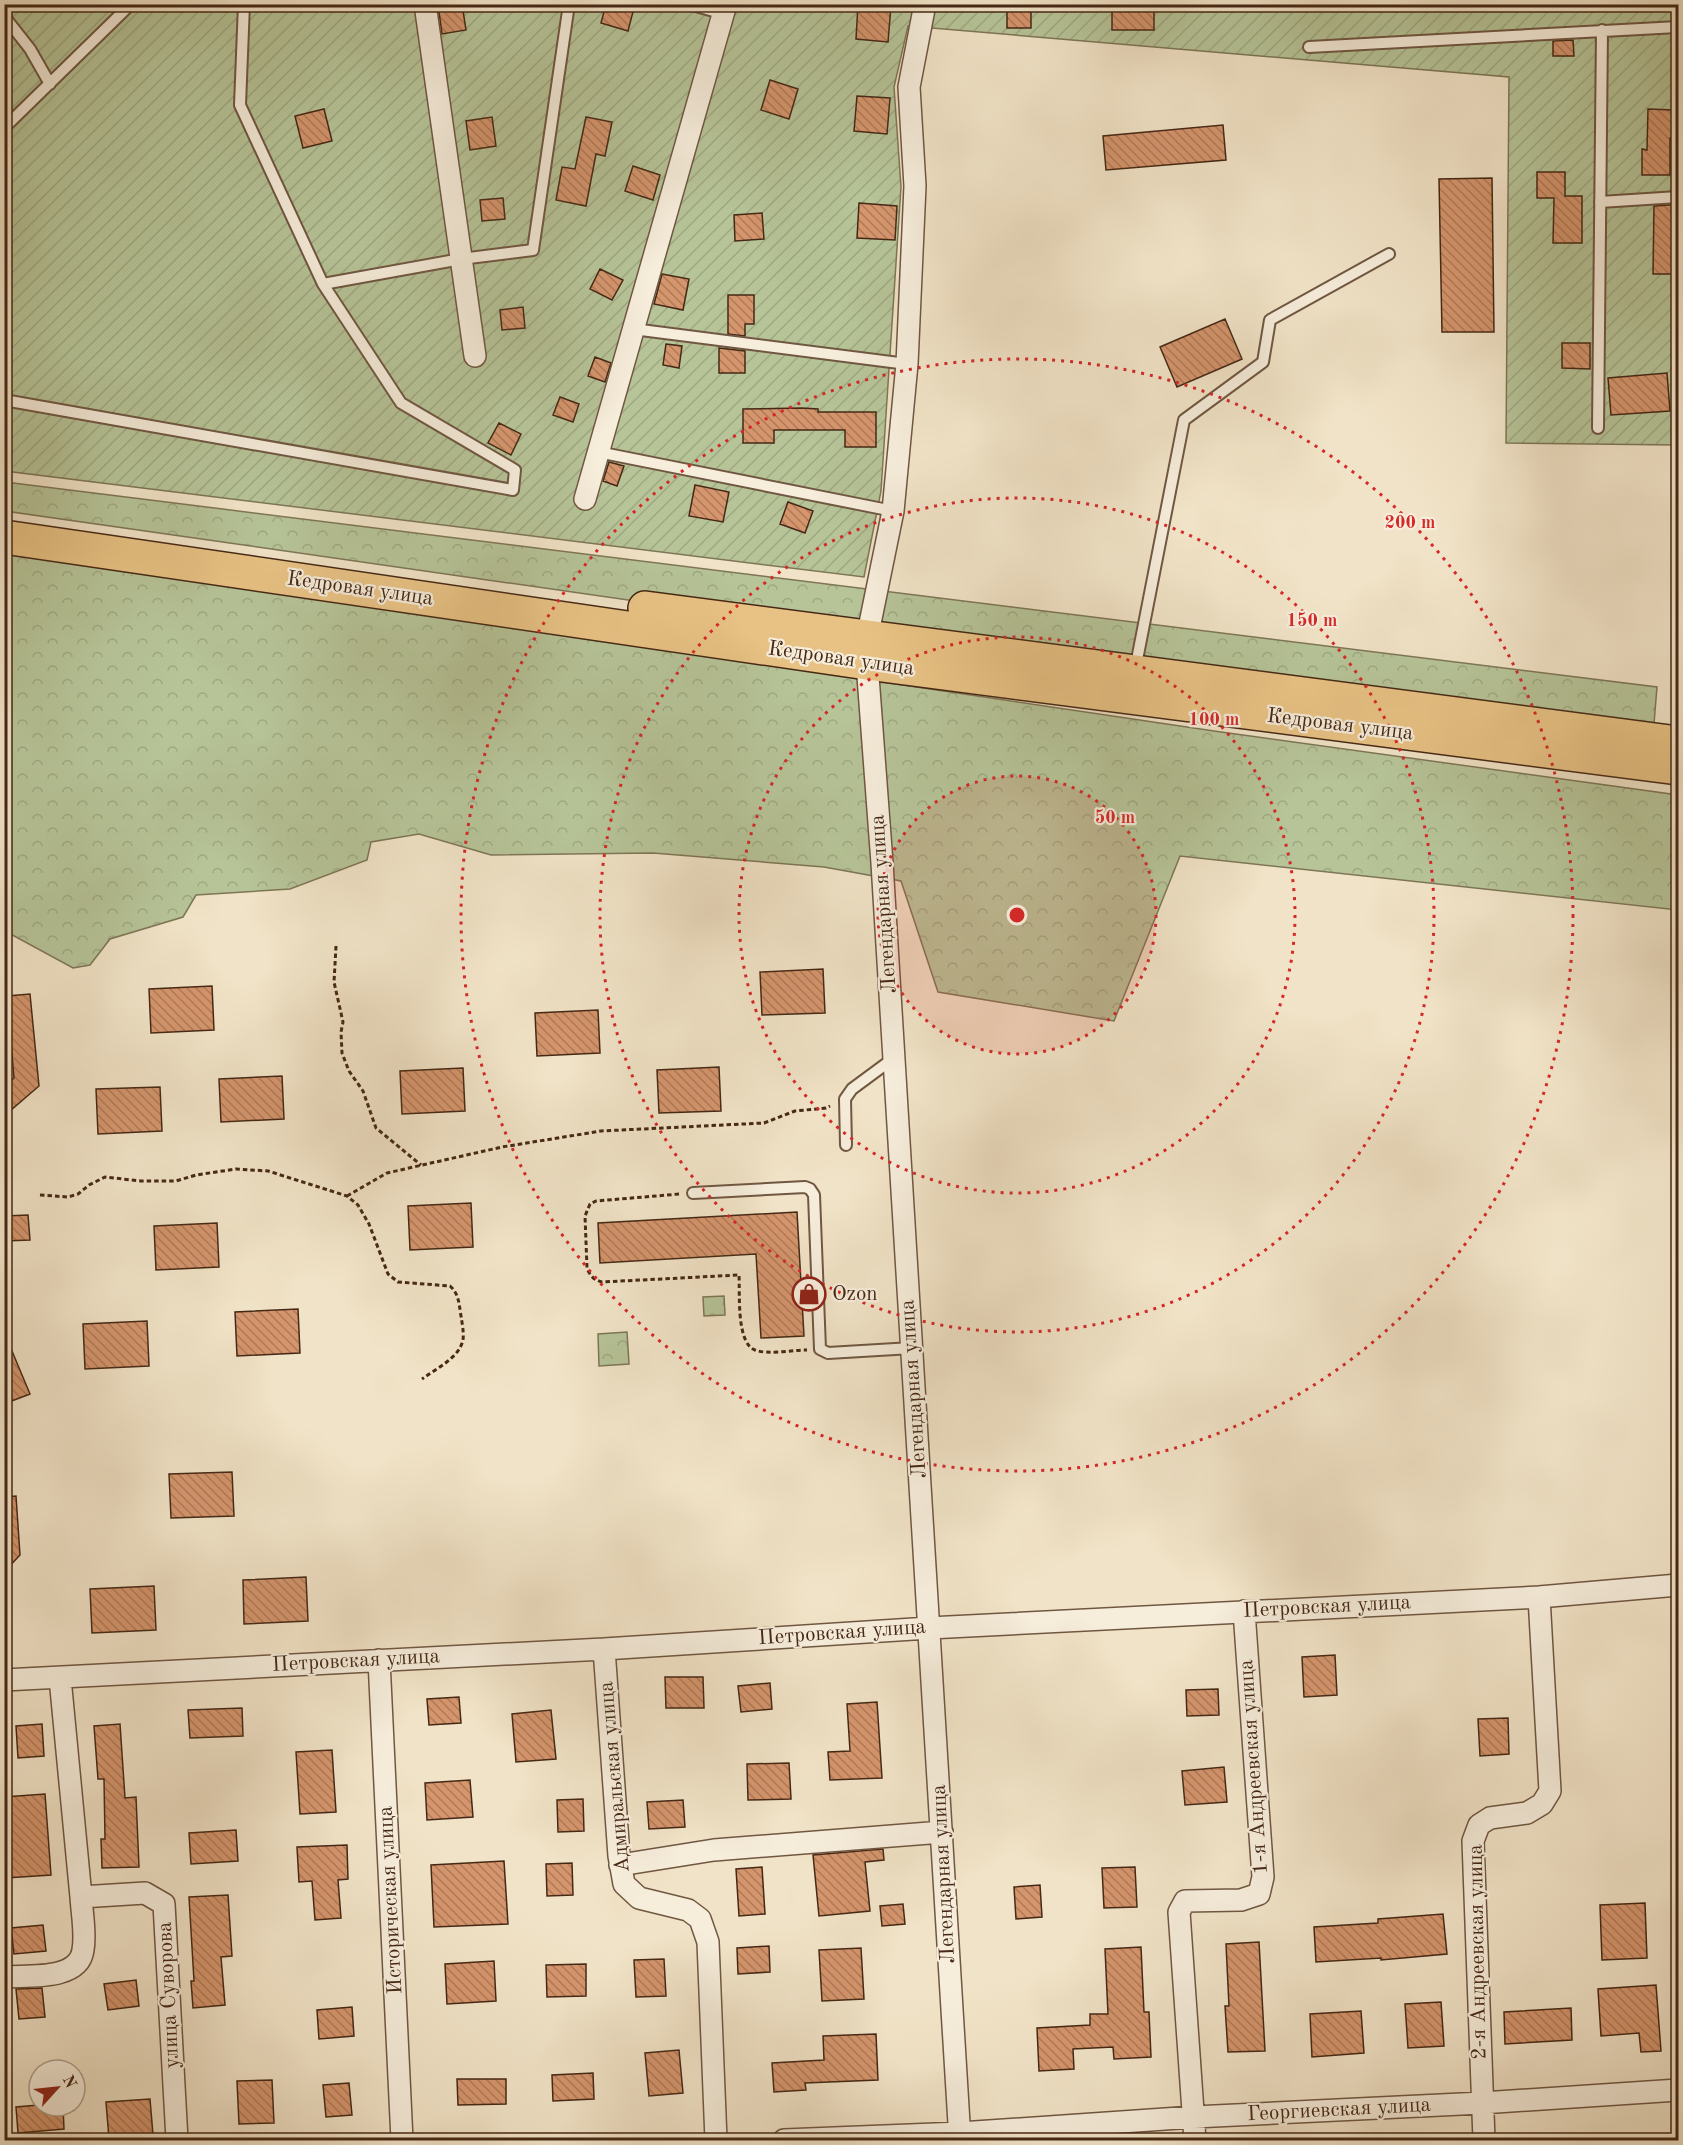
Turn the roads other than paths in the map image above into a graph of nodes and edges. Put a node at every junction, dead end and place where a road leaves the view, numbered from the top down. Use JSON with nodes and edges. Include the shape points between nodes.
{"nodes":[{"id":1,"x":131,"y":4,"type":"edge"},
{"id":2,"x":244,"y":4,"type":"edge"},
{"id":3,"x":425,"y":4,"type":"edge"},
{"id":4,"x":569,"y":4,"type":"edge"},
{"id":5,"x":689,"y":4,"type":"edge"},
{"id":6,"x":925,"y":4,"type":"edge"},
{"id":7,"x":725,"y":9,"type":"edge"},
{"id":8,"x":4,"y":16,"type":"edge"},
{"id":9,"x":1678,"y":27,"type":"edge"},
{"id":10,"x":1602,"y":30,"type":"junction"},
{"id":11,"x":1309,"y":47,"type":"dead end"},
{"id":12,"x":50,"y":84,"type":"junction"},
{"id":13,"x":4,"y":128,"type":"edge"},
{"id":14,"x":1678,"y":196,"type":"edge"},
{"id":15,"x":1600,"y":202,"type":"junction"},
{"id":16,"x":1389,"y":254,"type":"dead end"},
{"id":17,"x":461,"y":259,"type":"junction"},
{"id":18,"x":323,"y":284,"type":"junction"},
{"id":19,"x":633,"y":329,"type":"junction"},
{"id":20,"x":475,"y":356,"type":"dead end"},
{"id":21,"x":907,"y":364,"type":"junction"},
{"id":22,"x":4,"y":400,"type":"edge"},
{"id":23,"x":1598,"y":428,"type":"dead end"},
{"id":24,"x":598,"y":452,"type":"junction"},
{"id":25,"x":585,"y":499,"type":"dead end"},
{"id":26,"x":893,"y":511,"type":"junction"},
{"id":27,"x":4,"y":517,"type":"edge"},
{"id":28,"x":4,"y":537,"type":"edge"},
{"id":29,"x":867,"y":651,"type":"junction"},
{"id":30,"x":1134,"y":673,"type":"junction"},
{"id":31,"x":1678,"y":743,"type":"edge"},
{"id":32,"x":1678,"y":768,"type":"edge"},
{"id":33,"x":894,"y":1058,"type":"junction"},
{"id":34,"x":846,"y":1145,"type":"dead end"},
{"id":35,"x":693,"y":1193,"type":"road end"},
{"id":36,"x":912,"y":1348,"type":"junction"},
{"id":37,"x":1678,"y":1585,"type":"edge"},
{"id":38,"x":1539,"y":1597,"type":"junction"},
{"id":39,"x":1244,"y":1611,"type":"junction"},
{"id":40,"x":929,"y":1628,"type":"junction"},
{"id":41,"x":604,"y":1649,"type":"junction"},
{"id":42,"x":379,"y":1660,"type":"junction"},
{"id":43,"x":60,"y":1678,"type":"junction"},
{"id":44,"x":4,"y":1680,"type":"edge"},
{"id":45,"x":942,"y":1832,"type":"junction"},
{"id":46,"x":620,"y":1865,"type":"junction"},
{"id":47,"x":81,"y":1897,"type":"junction"},
{"id":48,"x":4,"y":1977,"type":"edge"},
{"id":49,"x":1678,"y":2090,"type":"edge"},
{"id":50,"x":1482,"y":2103,"type":"junction"},
{"id":51,"x":1194,"y":2117,"type":"junction"},
{"id":52,"x":960,"y":2137,"type":"edge"},
{"id":53,"x":177,"y":2140,"type":"edge"},
{"id":54,"x":402,"y":2140,"type":"edge"},
{"id":55,"x":716,"y":2140,"type":"edge"},
{"id":56,"x":784,"y":2140,"type":"edge"},
{"id":57,"x":1195,"y":2140,"type":"edge"},
{"id":58,"x":1484,"y":2140,"type":"edge"}],
"edges":[{"from":1,"to":12,"type":"lane"},
{"from":2,"to":18,"type":"lane","via":[[240,105]]},
{"from":3,"to":17,"type":"street"},
{"from":4,"to":17,"type":"lane","via":[[533,250]]},
{"from":5,"to":7,"type":"lane"},
{"from":6,"to":21,"type":"street","name":"Легендарная улица","via":[[909,87],[915,186]]},
{"from":7,"to":19,"type":"street"},
{"from":8,"to":12,"type":"lane","via":[[30,49]]},
{"from":9,"to":10,"type":"lane"},
{"from":10,"to":11,"type":"lane"},
{"from":10,"to":15,"type":"lane"},
{"from":12,"to":13,"type":"lane"},
{"from":14,"to":15,"type":"lane"},
{"from":15,"to":23,"type":"lane"},
{"from":16,"to":30,"type":"lane","via":[[1270,320],[1263,362],[1184,420]]},
{"from":17,"to":18,"type":"lane"},
{"from":17,"to":20,"type":"street"},
{"from":18,"to":22,"type":"lane","via":[[401,403],[514,470],[513,490]]},
{"from":19,"to":21,"type":"lane"},
{"from":19,"to":24,"type":"street"},
{"from":21,"to":26,"type":"street","name":"Легендарная улица"},
{"from":24,"to":25,"type":"street"},
{"from":24,"to":26,"type":"lane"},
{"from":26,"to":29,"type":"street","name":"Легендарная улица"},
{"from":27,"to":29,"type":"main road","name":"Кедровая улица"},
{"from":28,"to":29,"type":"main road","name":"Кедровая улица"},
{"from":29,"to":30,"type":"main road","name":"Кедровая улица"},
{"from":29,"to":32,"type":"main road","name":"Кедровая улица"},
{"from":29,"to":33,"type":"street","name":"Легендарная улица"},
{"from":30,"to":31,"type":"main road","name":"Кедровая улица"},
{"from":33,"to":34,"type":"lane","via":[[852,1089],[845,1099]]},
{"from":33,"to":36,"type":"street","name":"Легендарная улица"},
{"from":35,"to":36,"type":"lane","via":[[810,1189],[814,1196],[820,1349],[828,1353]]},
{"from":36,"to":40,"type":"street","name":"Легендарная улица"},
{"from":37,"to":38,"type":"street","name":"Петровская улица"},
{"from":38,"to":39,"type":"street","name":"Петровская улица"},
{"from":38,"to":50,"type":"street","name":"2-я Андреевская улица","via":[[1550,1791],[1542,1804],[1527,1813],[1490,1818],[1479,1825],[1473,1841]]},
{"from":39,"to":40,"type":"street","name":"Петровская улица"},
{"from":39,"to":51,"type":"street","name":"1-я Андреевская улица","via":[[1263,1877],[1259,1894],[1241,1900],[1185,1901],[1179,1912]]},
{"from":40,"to":41,"type":"street","name":"Петровская улица"},
{"from":40,"to":45,"type":"street","name":"Легендарная улица"},
{"from":41,"to":42,"type":"street","name":"Петровская улица"},
{"from":41,"to":46,"type":"street","name":"Адмиральская улица"},
{"from":42,"to":43,"type":"street","name":"Петровская улица"},
{"from":42,"to":54,"type":"street","name":"Историческая улица"},
{"from":43,"to":44,"type":"street","name":"Петровская улица"},
{"from":43,"to":47,"type":"street"},
{"from":45,"to":46,"type":"street","via":[[714,1850]]},
{"from":45,"to":52,"type":"street","name":"Легендарная улица"},
{"from":46,"to":55,"type":"street","name":"Адмиральская улица","via":[[624,1884],[639,1898],[688,1911],[700,1919],[708,1942]]},
{"from":47,"to":48,"type":"street","via":[[83,1951],[75,1967],[62,1973]]},
{"from":47,"to":53,"type":"street","name":"улица Суворова","via":[[146,1893],[164,1904]]},
{"from":49,"to":50,"type":"street","name":"Георгиевская улица"},
{"from":50,"to":51,"type":"street","name":"Георгиевская улица"},
{"from":50,"to":58,"type":"street","name":"2-я Андреевская улица"},
{"from":51,"to":52,"type":"street","name":"Георгиевская улица"},
{"from":51,"to":57,"type":"street","name":"1-я Андреевская улица"},
{"from":52,"to":56,"type":"street","name":"Георгиевская улица"}]}
